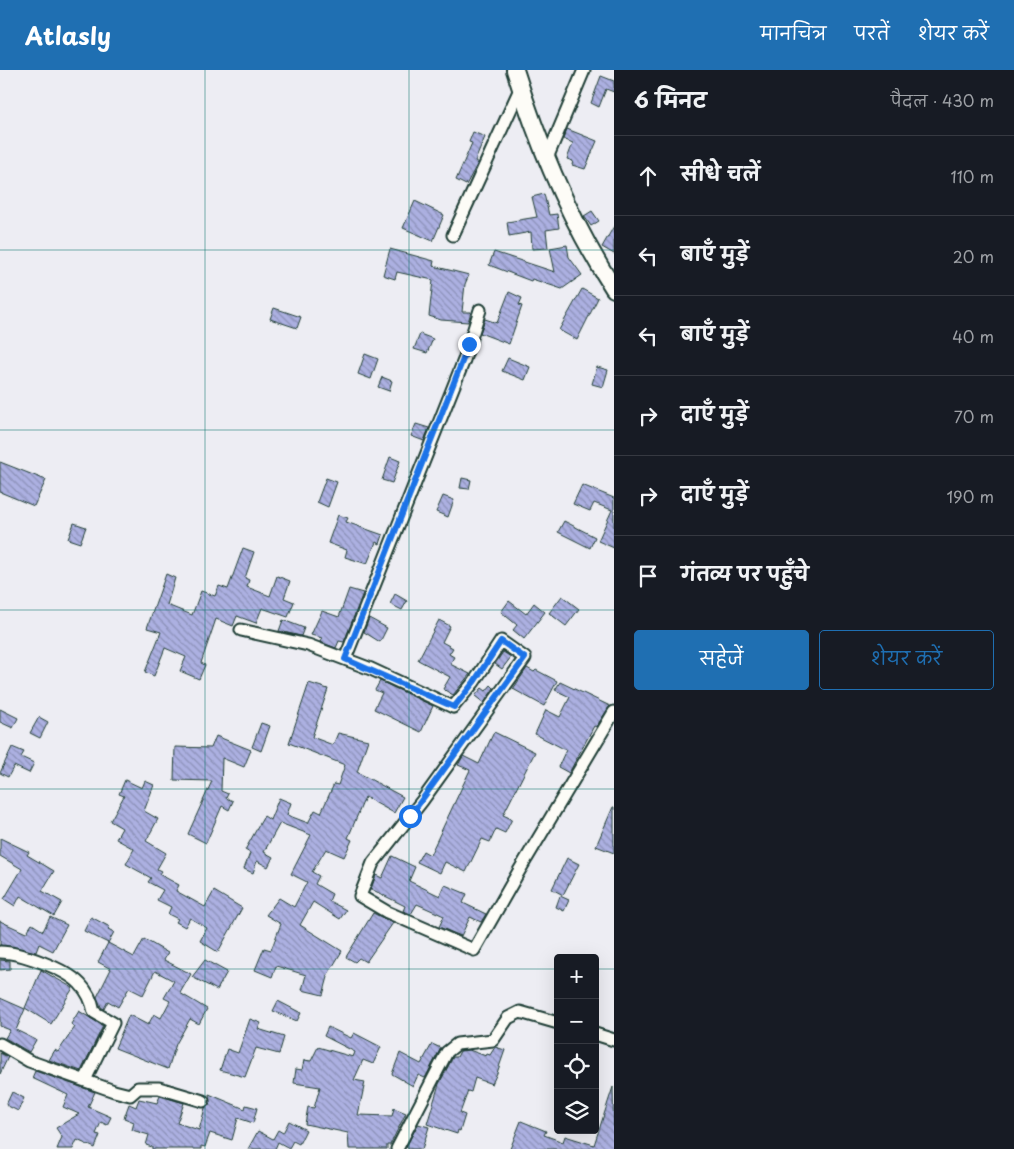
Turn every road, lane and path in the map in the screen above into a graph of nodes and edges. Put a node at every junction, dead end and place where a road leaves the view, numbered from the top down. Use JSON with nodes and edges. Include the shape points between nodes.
{"nodes":[{"id":1,"x":514,"y":70,"type":"edge"},
{"id":2,"x":584,"y":70,"type":"edge"},
{"id":3,"x":520,"y":88,"type":"junction"},
{"id":4,"x":547,"y":158,"type":"junction"},
{"id":5,"x":453,"y":235,"type":"dead end"},
{"id":6,"x":614,"y":289,"type":"edge"},
{"id":7,"x":480,"y":310,"type":"dead end"},
{"id":8,"x":241,"y":630,"type":"dead end"},
{"id":9,"x":345,"y":659,"type":"junction"},
{"id":10,"x":614,"y":712,"type":"edge"},
{"id":11,"x":0,"y":952,"type":"edge"},
{"id":12,"x":554,"y":1022,"type":"edge"},
{"id":13,"x":599,"y":1035,"type":"edge"},
{"id":14,"x":614,"y":1040,"type":"edge"},
{"id":15,"x":0,"y":1044,"type":"edge"},
{"id":16,"x":85,"y":1080,"type":"junction"},
{"id":17,"x":203,"y":1101,"type":"dead end"},
{"id":18,"x":397,"y":1149,"type":"edge"}],
"edges":[{"from":1,"to":3,"type":"street"},
{"from":2,"to":4,"type":"street"},
{"from":3,"to":4,"type":"street"},
{"from":3,"to":5,"type":"street"},
{"from":4,"to":6,"type":"street","via":[[590,252]]},
{"from":7,"to":9,"type":"street","via":[[464,360]]},
{"from":8,"to":9,"type":"street","via":[[308,645]]},
{"from":9,"to":10,"type":"street","via":[[454,707],[501,641],[525,658],[373,863],[360,896],[387,912],[474,950]]},
{"from":11,"to":16,"type":"street","via":[[47,964],[79,983],[92,1002],[94,1012],[113,1023]]},
{"from":12,"to":18,"type":"street","via":[[520,1012],[508,1018],[493,1040],[457,1044],[447,1052]]},
{"from":13,"to":14,"type":"street"},
{"from":15,"to":16,"type":"street","via":[[29,1061]]},
{"from":16,"to":17,"type":"street","via":[[130,1094],[138,1088],[158,1088]]}]}
